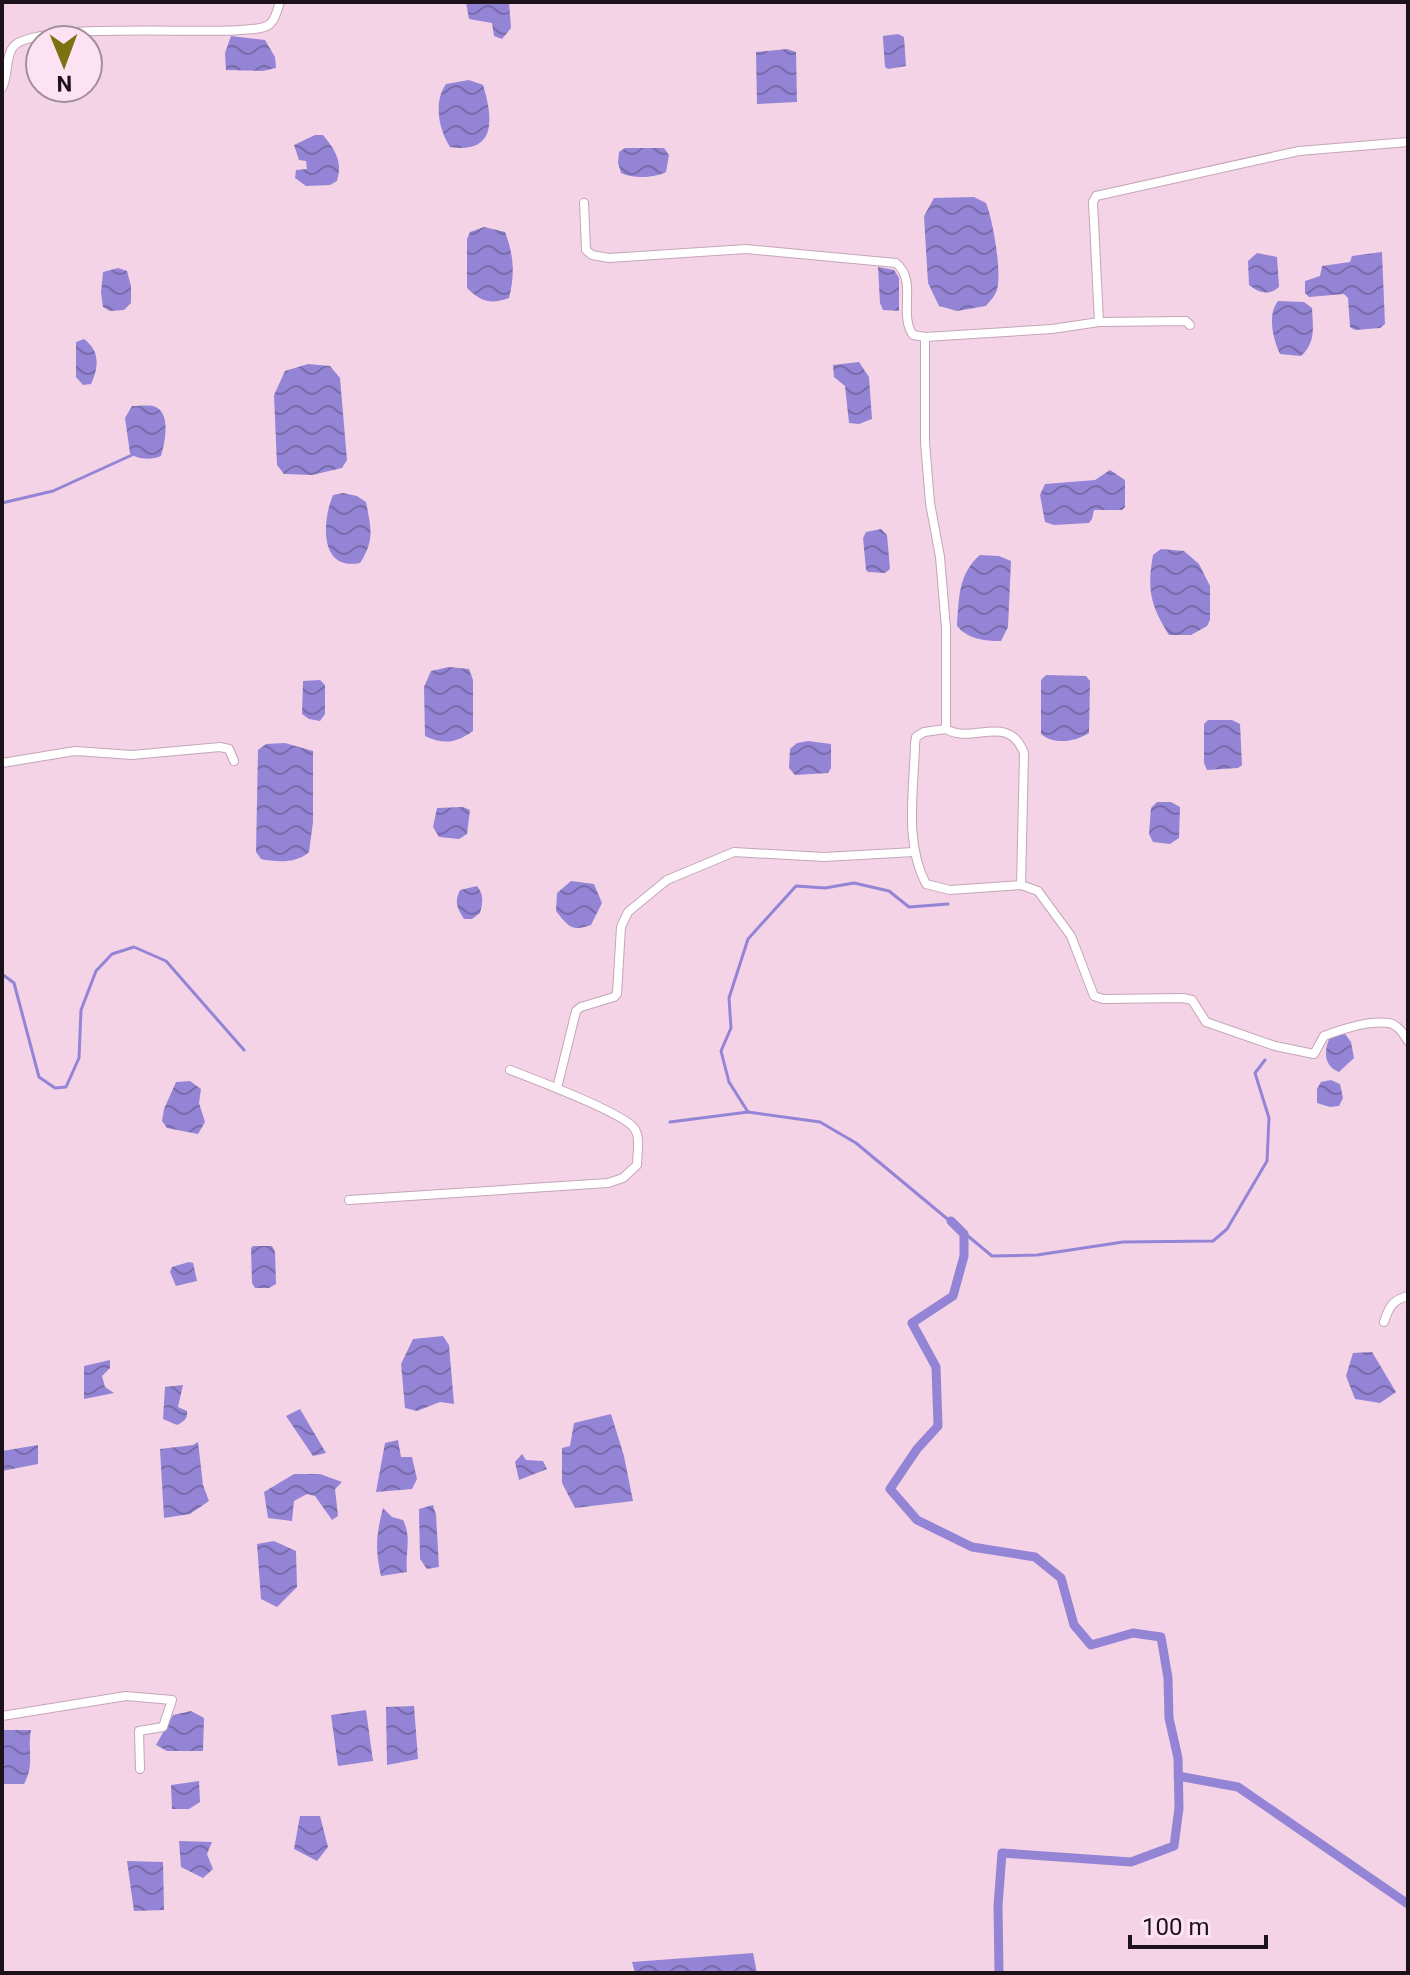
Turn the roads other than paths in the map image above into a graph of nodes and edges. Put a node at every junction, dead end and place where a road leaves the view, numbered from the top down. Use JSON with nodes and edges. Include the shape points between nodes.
{"nodes":[{"id":1,"x":280,"y":2,"type":"edge"},
{"id":2,"x":2,"y":88,"type":"edge"},
{"id":3,"x":1408,"y":142,"type":"edge"},
{"id":4,"x":584,"y":203,"type":"dead end"},
{"id":5,"x":1099,"y":322,"type":"junction"},
{"id":6,"x":1190,"y":325,"type":"dead end"},
{"id":7,"x":925,"y":337,"type":"junction"},
{"id":8,"x":946,"y":729,"type":"junction"},
{"id":9,"x":234,"y":761,"type":"dead end"},
{"id":10,"x":2,"y":763,"type":"edge"},
{"id":11,"x":914,"y":852,"type":"junction"},
{"id":12,"x":1021,"y":885,"type":"junction"},
{"id":13,"x":1408,"y":1041,"type":"edge"},
{"id":14,"x":510,"y":1070,"type":"dead end"},
{"id":15,"x":557,"y":1088,"type":"junction"},
{"id":16,"x":349,"y":1200,"type":"dead end"},
{"id":17,"x":1408,"y":1296,"type":"edge"},
{"id":18,"x":1384,"y":1322,"type":"dead end"},
{"id":19,"x":2,"y":1716,"type":"edge"},
{"id":20,"x":140,"y":1769,"type":"dead end"}],
"edges":[{"from":1,"to":2,"type":"street","via":[[273,20],[258,28],[26,38],[13,47]]},
{"from":3,"to":5,"type":"street","via":[[1299,151],[1096,196]]},
{"from":4,"to":7,"type":"street","via":[[586,250],[592,255],[746,249],[896,263],[906,281],[908,328]]},
{"from":5,"to":6,"type":"street"},
{"from":5,"to":7,"type":"street"},
{"from":7,"to":8,"type":"street","via":[[925,442],[946,628]]},
{"from":8,"to":11,"type":"street","via":[[916,737]]},
{"from":8,"to":12,"type":"street","via":[[1004,731],[1020,742]]},
{"from":9,"to":10,"type":"street","via":[[229,749],[220,747],[132,755],[75,751]]},
{"from":11,"to":12,"type":"street","via":[[926,884],[950,890]]},
{"from":11,"to":15,"type":"street","via":[[824,857],[734,852],[667,880],[628,912],[621,927],[617,994],[576,1011]]},
{"from":12,"to":13,"type":"street","via":[[1038,891],[1071,936],[1094,996],[1192,1000],[1206,1022],[1314,1054],[1324,1036],[1368,1025],[1391,1023]]},
{"from":14,"to":15,"type":"street"},
{"from":15,"to":16,"type":"street","via":[[634,1128],[637,1165],[623,1178]]},
{"from":17,"to":18,"type":"street","via":[[1389,1307]]},
{"from":19,"to":20,"type":"street","via":[[126,1696],[172,1700],[163,1727],[139,1731]]}]}
